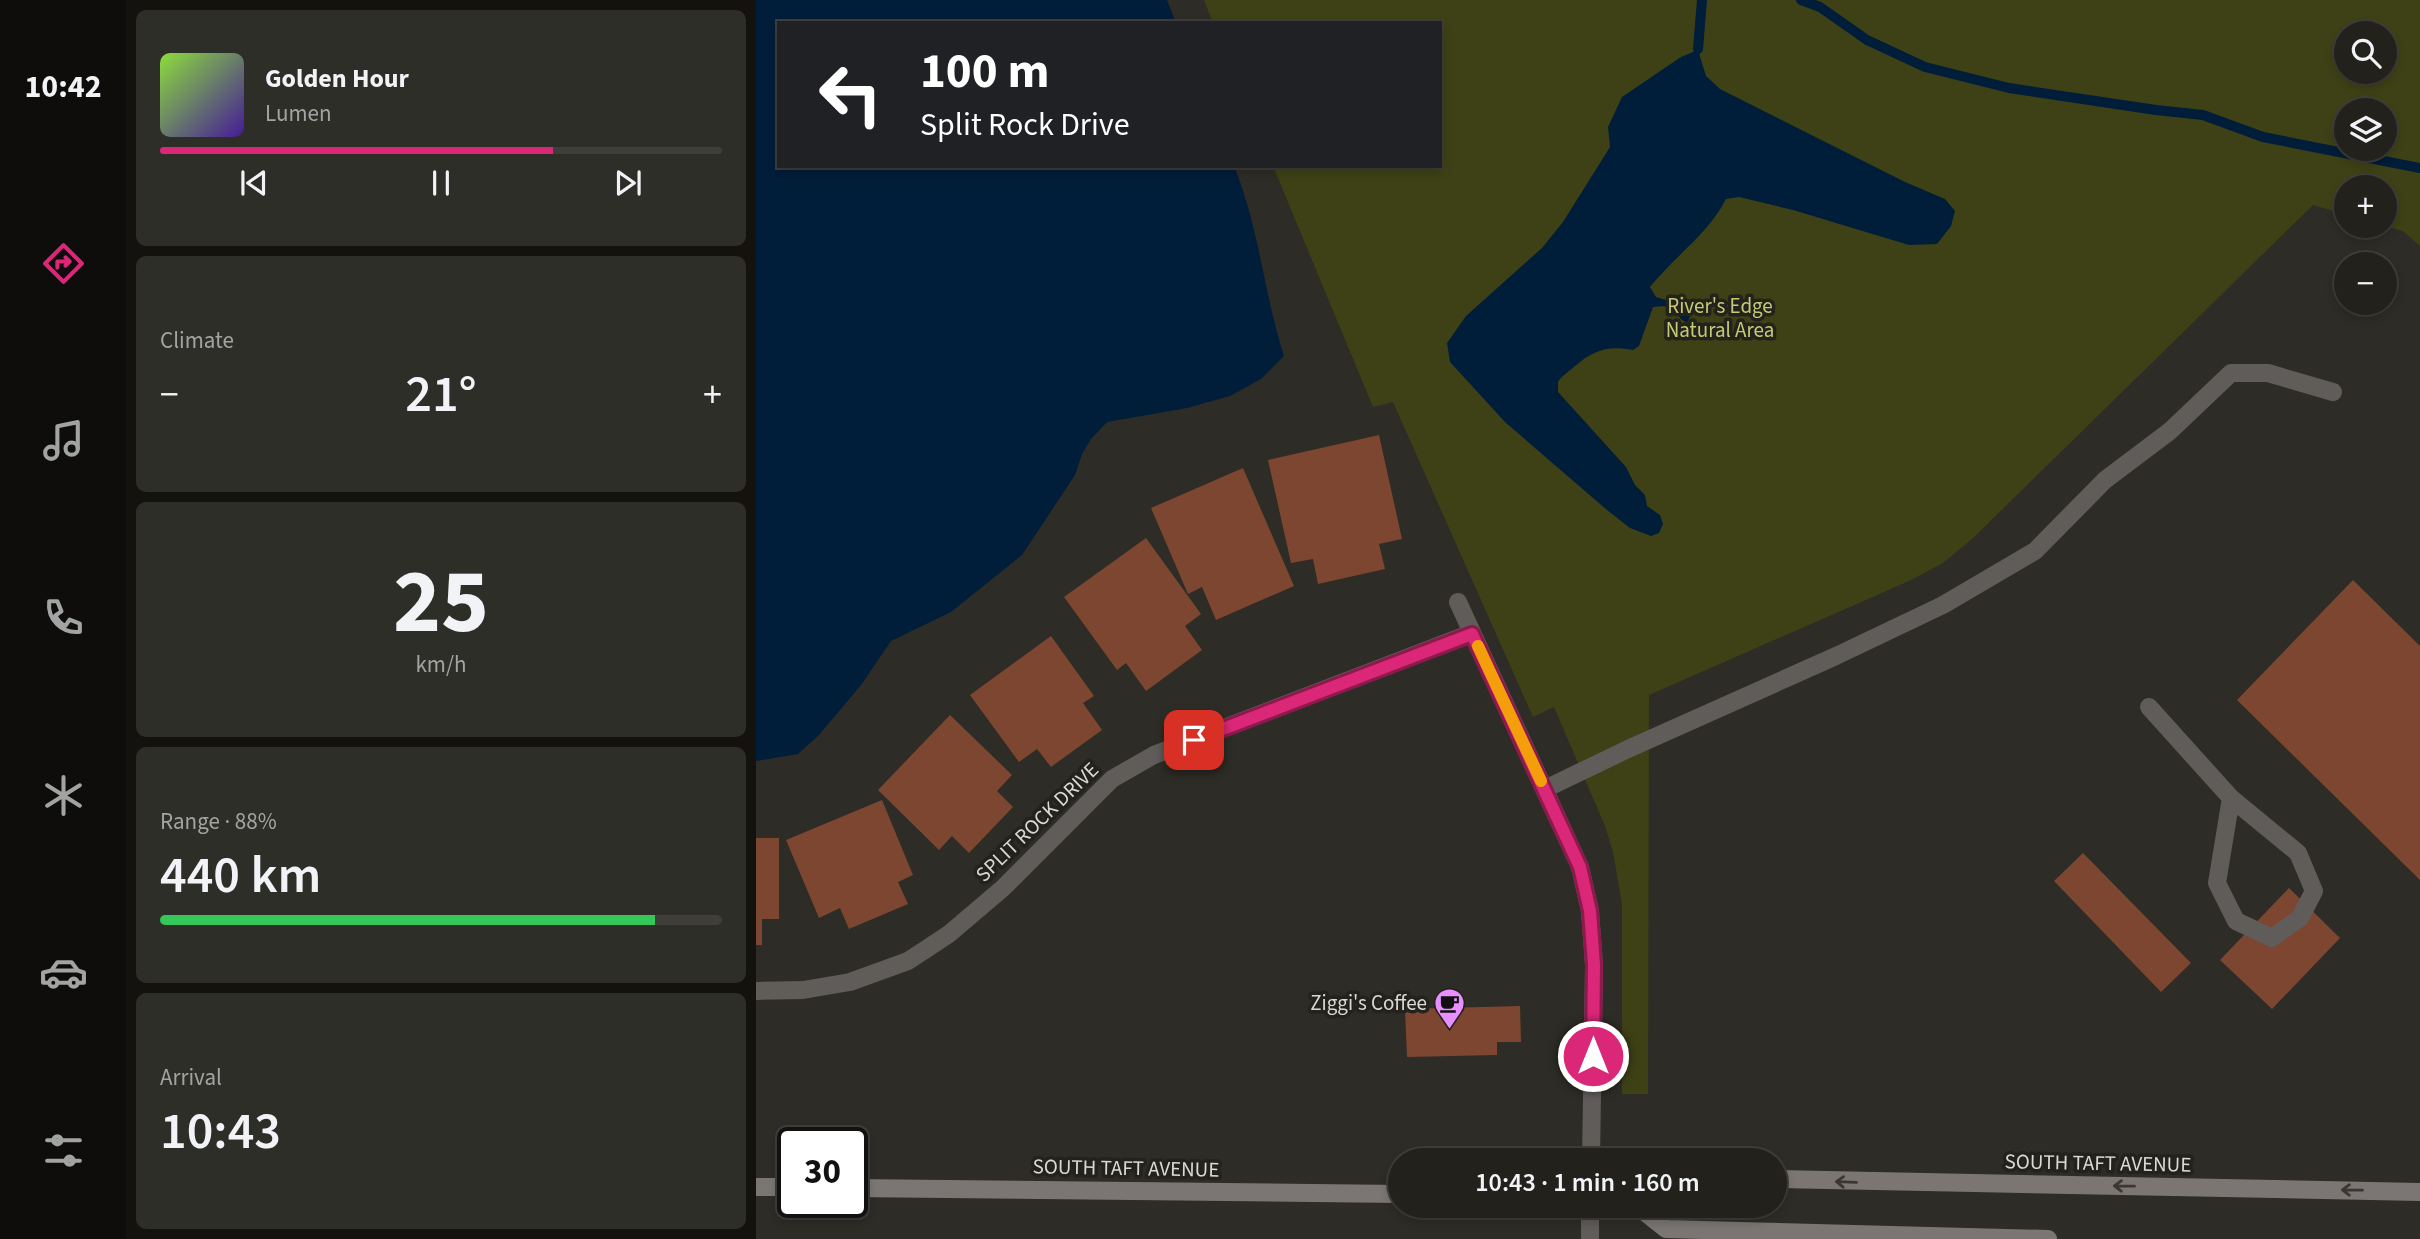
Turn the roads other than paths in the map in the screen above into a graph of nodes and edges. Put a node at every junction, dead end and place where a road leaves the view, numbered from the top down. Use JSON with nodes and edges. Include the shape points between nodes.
{"nodes":[{"id":1,"x":2333,"y":392,"type":"dead end"},
{"id":2,"x":1458,"y":602,"type":"dead end"},
{"id":3,"x":1472,"y":634,"type":"junction"},
{"id":4,"x":2149,"y":707,"type":"dead end"},
{"id":5,"x":1545,"y":789,"type":"junction"},
{"id":6,"x":2231,"y":798,"type":"junction"},
{"id":7,"x":756,"y":991,"type":"edge"},
{"id":8,"x":1591,"y":1148,"type":"edge"},
{"id":9,"x":1787,"y":1179,"type":"edge"},
{"id":10,"x":756,"y":1187,"type":"edge"},
{"id":11,"x":777,"y":1187,"type":"edge"},
{"id":12,"x":868,"y":1188,"type":"edge"},
{"id":13,"x":2420,"y":1192,"type":"edge"},
{"id":14,"x":1388,"y":1194,"type":"edge"},
{"id":15,"x":1590,"y":1218,"type":"edge"},
{"id":16,"x":1652,"y":1218,"type":"edge"},
{"id":17,"x":1590,"y":1239,"type":"edge"},
{"id":18,"x":2048,"y":1239,"type":"edge"}],
"edges":[{"from":1,"to":5,"type":"street","via":[[2268,373],[2231,373],[2170,431],[2105,480],[2035,551],[1943,605]]},
{"from":2,"to":3,"type":"street"},
{"from":3,"to":5,"type":"street"},
{"from":3,"to":7,"type":"street","name":"SPLIT ROCK DRIVE","via":[[1154,755],[1112,779],[1003,888],[949,934],[908,961],[850,982]]},
{"from":4,"to":6,"type":"street"},
{"from":5,"to":8,"type":"street","via":[[1580,867],[1590,911],[1594,965]]},
{"from":6,"to":6,"type":"street","via":[[2217,883],[2236,922],[2272,938],[2300,918],[2314,891],[2298,853]]},
{"from":13,"to":9,"type":"main road","name":"SOUTH TAFT AVENUE","one_way":true},
{"from":10,"to":11,"type":"main road"},
{"from":12,"to":14,"type":"main road","name":"SOUTH TAFT AVENUE"},
{"from":15,"to":17,"type":"street"},
{"from":16,"to":18,"type":"main road","via":[[1666,1229]]}]}
